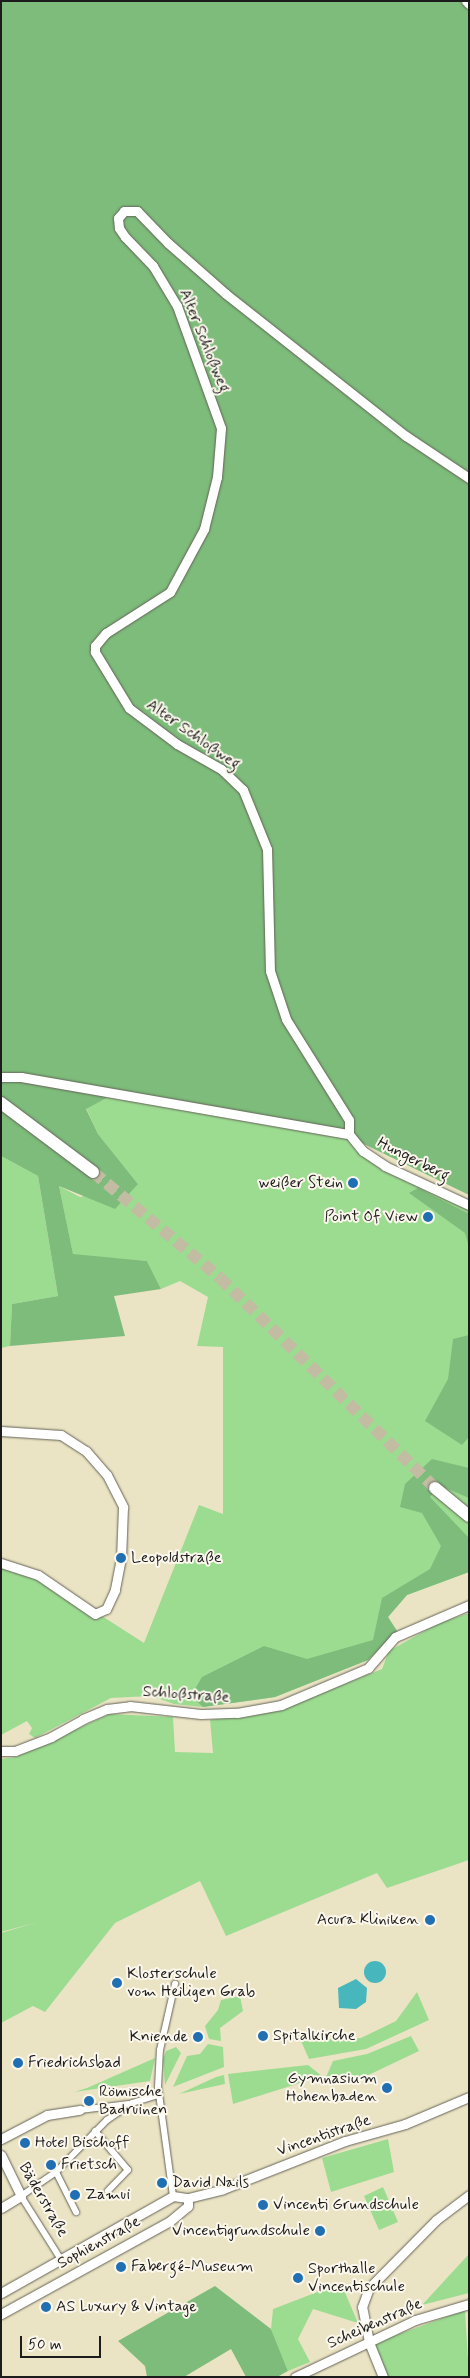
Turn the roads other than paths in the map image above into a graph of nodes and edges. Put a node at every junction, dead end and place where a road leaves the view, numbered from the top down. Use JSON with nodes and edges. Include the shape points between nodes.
{"nodes":[{"id":1,"x":466,"y":1,"type":"edge"},
{"id":2,"x":469,"y":4,"type":"edge"},
{"id":3,"x":469,"y":478,"type":"edge"},
{"id":4,"x":1,"y":1077,"type":"edge"},
{"id":5,"x":1,"y":1103,"type":"edge"},
{"id":6,"x":349,"y":1134,"type":"junction"},
{"id":7,"x":93,"y":1172,"type":"tunnel mouth"},
{"id":8,"x":469,"y":1205,"type":"edge"},
{"id":9,"x":1,"y":1431,"type":"edge"},
{"id":10,"x":435,"y":1488,"type":"tunnel mouth"},
{"id":11,"x":469,"y":1516,"type":"edge"},
{"id":12,"x":1,"y":1563,"type":"edge"},
{"id":13,"x":469,"y":1605,"type":"edge"},
{"id":14,"x":1,"y":1751,"type":"edge"},
{"id":15,"x":175,"y":1984,"type":"dead end"},
{"id":16,"x":158,"y":2095,"type":"junction"},
{"id":17,"x":469,"y":2097,"type":"edge"},
{"id":18,"x":132,"y":2104,"type":"junction"},
{"id":19,"x":98,"y":2109,"type":"junction"},
{"id":20,"x":80,"y":2110,"type":"joint"},
{"id":21,"x":107,"y":2120,"type":"junction"},
{"id":22,"x":95,"y":2131,"type":"junction"},
{"id":23,"x":1,"y":2139,"type":"edge"},
{"id":24,"x":1,"y":2155,"type":"edge"},
{"id":25,"x":56,"y":2172,"type":"junction"},
{"id":26,"x":108,"y":2191,"type":"dead end"},
{"id":27,"x":469,"y":2195,"type":"edge"},
{"id":28,"x":21,"y":2196,"type":"junction"},
{"id":29,"x":173,"y":2196,"type":"junction"},
{"id":30,"x":188,"y":2198,"type":"junction"},
{"id":31,"x":1,"y":2208,"type":"edge"},
{"id":32,"x":76,"y":2212,"type":"dead end"},
{"id":33,"x":60,"y":2258,"type":"junction"},
{"id":34,"x":1,"y":2293,"type":"edge"},
{"id":35,"x":469,"y":2304,"type":"edge"},
{"id":36,"x":1,"y":2314,"type":"edge"},
{"id":37,"x":369,"y":2342,"type":"junction"},
{"id":38,"x":295,"y":2377,"type":"edge"},
{"id":39,"x":382,"y":2377,"type":"edge"}],
"edges":[{"from":1,"to":2,"type":"street"},
{"from":3,"to":6,"type":"street","name":"Alter Schloßweg","via":[[419,445],[226,294],[137,211],[124,211],[118,218],[122,232],[153,266],[177,306],[221,428],[217,477],[204,528],[170,592],[106,633],[95,646],[95,652],[129,708],[177,744],[221,769],[243,790],[267,849],[270,971],[286,1019],[348,1120]]},
{"from":4,"to":6,"type":"street","via":[[21,1077]]},
{"from":5,"to":7,"type":"main road"},
{"from":6,"to":8,"type":"street","name":"Hungerberg","via":[[363,1151],[385,1166]]},
{"from":9,"to":12,"type":"street","via":[[61,1435],[86,1451],[108,1476],[122,1507],[115,1590],[106,1609],[95,1614],[38,1575]]},
{"from":10,"to":11,"type":"main road"},
{"from":13,"to":14,"type":"street","name":"Schloßstraße","via":[[396,1637],[368,1668],[281,1705],[228,1714],[130,1706],[107,1709],[83,1718],[52,1737],[15,1751]]},
{"from":15,"to":16,"type":"street","via":[[160,2050]]},
{"from":16,"to":18,"type":"street"},
{"from":16,"to":29,"type":"street"},
{"from":17,"to":30,"type":"street","name":"Vincentistraße","via":[[405,2124],[345,2142],[223,2189]]},
{"from":18,"to":19,"type":"street"},
{"from":18,"to":21,"type":"street"},
{"from":19,"to":20,"type":"street"},
{"from":19,"to":21,"type":"street"},
{"from":20,"to":23,"type":"street","via":[[47,2114]]},
{"from":21,"to":22,"type":"street"},
{"from":22,"to":25,"type":"street"},
{"from":22,"to":26,"type":"street","via":[[128,2170]]},
{"from":24,"to":28,"type":"street","name":"Bäderstraße"},
{"from":25,"to":28,"type":"street"},
{"from":25,"to":32,"type":"street"},
{"from":27,"to":37,"type":"street","via":[[436,2220],[369,2288],[362,2307]]},
{"from":28,"to":31,"type":"street"},
{"from":28,"to":33,"type":"street","name":"Bäderstraße"},
{"from":29,"to":30,"type":"street"},
{"from":29,"to":33,"type":"street","name":"Sophienstraße"},
{"from":30,"to":36,"type":"street","name":"Sophienstraße","via":[[188,2206],[170,2221]]},
{"from":33,"to":34,"type":"street","name":"Sophienstraße"},
{"from":35,"to":37,"type":"street","name":"Scheibenstraße","via":[[414,2320]]},
{"from":37,"to":38,"type":"street","name":"Scheibenstraße"},
{"from":37,"to":39,"type":"street"}]}
